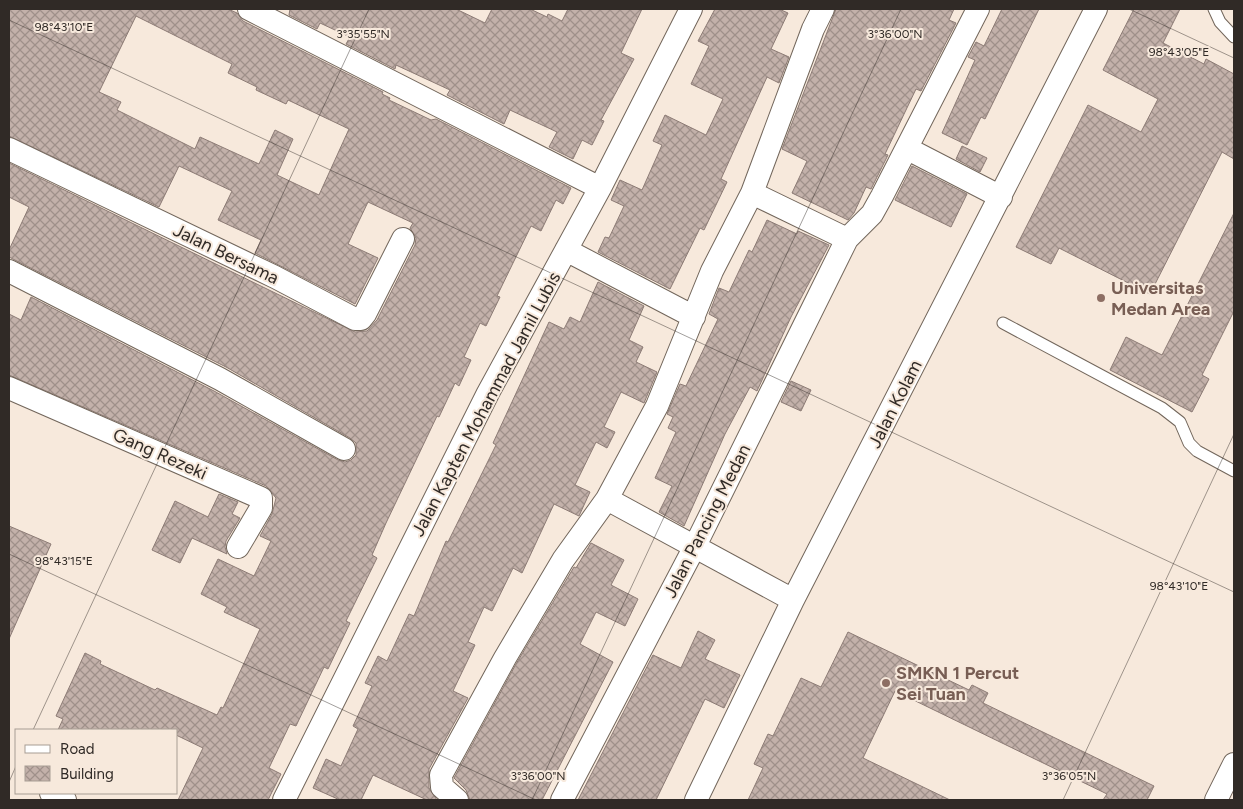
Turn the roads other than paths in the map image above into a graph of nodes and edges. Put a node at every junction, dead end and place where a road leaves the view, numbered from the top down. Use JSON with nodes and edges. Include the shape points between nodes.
{"nodes":[{"id":1,"x":249,"y":9,"type":"edge"},
{"id":2,"x":691,"y":9,"type":"edge"},
{"id":3,"x":823,"y":9,"type":"edge"},
{"id":4,"x":978,"y":9,"type":"edge"},
{"id":5,"x":1096,"y":9,"type":"edge"},
{"id":6,"x":1214,"y":9,"type":"edge"},
{"id":7,"x":1234,"y":38,"type":"edge"},
{"id":8,"x":9,"y":149,"type":"edge"},
{"id":9,"x":908,"y":149,"type":"junction"},
{"id":10,"x":600,"y":188,"type":"junction"},
{"id":11,"x":752,"y":193,"type":"junction"},
{"id":12,"x":1001,"y":197,"type":"junction"},
{"id":13,"x":403,"y":239,"type":"dead end"},
{"id":14,"x":847,"y":239,"type":"junction"},
{"id":15,"x":566,"y":250,"type":"junction"},
{"id":16,"x":9,"y":271,"type":"edge"},
{"id":17,"x":694,"y":317,"type":"junction"},
{"id":18,"x":1003,"y":323,"type":"dead end"},
{"id":19,"x":9,"y":388,"type":"edge"},
{"id":20,"x":344,"y":449,"type":"dead end"},
{"id":21,"x":1234,"y":471,"type":"edge"},
{"id":22,"x":606,"y":499,"type":"junction"},
{"id":23,"x":238,"y":547,"type":"dead end"},
{"id":24,"x":694,"y":548,"type":"junction"},
{"id":25,"x":794,"y":600,"type":"junction"},
{"id":26,"x":1234,"y":764,"type":"edge"},
{"id":27,"x":53,"y":794,"type":"edge"},
{"id":28,"x":65,"y":800,"type":"edge"},
{"id":29,"x":284,"y":800,"type":"edge"},
{"id":30,"x":457,"y":800,"type":"edge"},
{"id":31,"x":562,"y":800,"type":"edge"},
{"id":32,"x":696,"y":800,"type":"edge"},
{"id":33,"x":1216,"y":800,"type":"edge"}],
"edges":[{"from":1,"to":10,"type":"street"},
{"from":2,"to":10,"type":"street","name":"Jalan Kapten Mohammad Jamil Lubis"},
{"from":3,"to":11,"type":"street"},
{"from":4,"to":9,"type":"street","name":"Jalan Pancing Medan"},
{"from":5,"to":12,"type":"street","name":"Jalan Kolam"},
{"from":6,"to":7,"type":"lane"},
{"from":8,"to":13,"type":"street","name":"Jalan Bersama","via":[[355,319],[361,319],[365,314]]},
{"from":9,"to":12,"type":"street"},
{"from":9,"to":14,"type":"street","name":"Jalan Pancing Medan","via":[[872,214]]},
{"from":10,"to":15,"type":"street","name":"Jalan Kapten Mohammad Jamil Lubis"},
{"from":11,"to":14,"type":"street"},
{"from":11,"to":17,"type":"street","via":[[712,271]]},
{"from":12,"to":25,"type":"street","name":"Jalan Kolam"},
{"from":14,"to":24,"type":"street","name":"Jalan Pancing Medan"},
{"from":15,"to":17,"type":"street"},
{"from":15,"to":29,"type":"street","name":"Jalan Kapten Mohammad Jamil Lubis","via":[[488,393]]},
{"from":16,"to":20,"type":"street","via":[[220,379]]},
{"from":17,"to":22,"type":"street","via":[[657,406]]},
{"from":18,"to":21,"type":"lane","via":[[1162,408],[1180,422],[1189,443],[1197,451]]},
{"from":19,"to":23,"type":"street","name":"Gang Rezeki","via":[[261,498],[261,508]]},
{"from":22,"to":24,"type":"street"},
{"from":22,"to":30,"type":"street","via":[[563,560],[441,775],[445,792]]},
{"from":24,"to":25,"type":"street"},
{"from":24,"to":31,"type":"street","name":"Jalan Pancing Medan"},
{"from":25,"to":32,"type":"street","name":"Jalan Kolam"},
{"from":26,"to":33,"type":"street"},
{"from":27,"to":28,"type":"street"}]}
